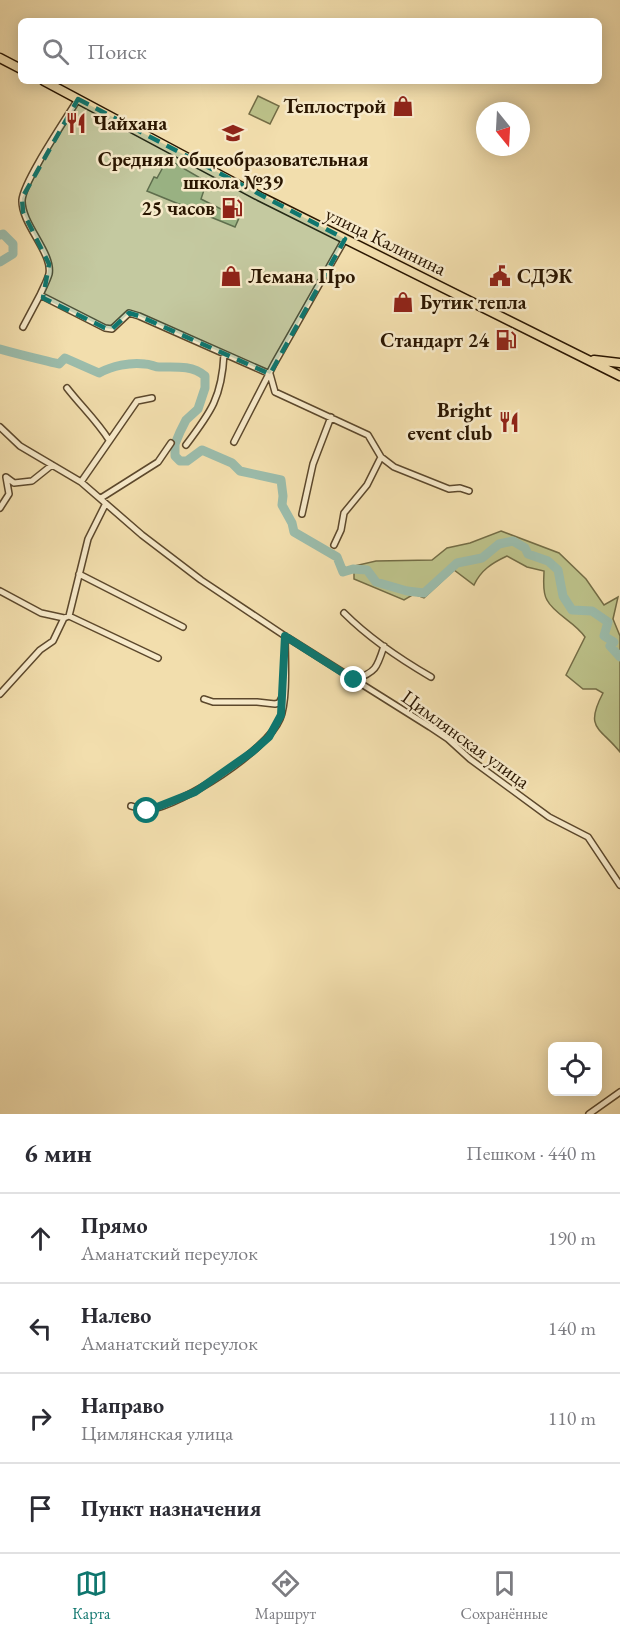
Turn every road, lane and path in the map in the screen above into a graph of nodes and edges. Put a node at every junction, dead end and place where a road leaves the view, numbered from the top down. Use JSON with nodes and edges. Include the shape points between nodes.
{"nodes":[{"id":1,"x":0,"y":58,"type":"edge"},
{"id":2,"x":18,"y":67,"type":"edge"},
{"id":3,"x":50,"y":84,"type":"edge"},
{"id":4,"x":78,"y":99,"type":"junction"},
{"id":5,"x":345,"y":239,"type":"junction"},
{"id":6,"x":40,"y":295,"type":"junction"},
{"id":7,"x":23,"y":327,"type":"dead end"},
{"id":8,"x":224,"y":354,"type":"junction"},
{"id":9,"x":588,"y":359,"type":"junction"},
{"id":10,"x":620,"y":363,"type":"edge"},
{"id":11,"x":620,"y":370,"type":"edge"},
{"id":12,"x":270,"y":374,"type":"junction"},
{"id":13,"x":620,"y":376,"type":"edge"},
{"id":14,"x":67,"y":388,"type":"dead end"},
{"id":15,"x":152,"y":398,"type":"dead end"},
{"id":16,"x":331,"y":417,"type":"junction"},
{"id":17,"x":0,"y":428,"type":"edge"},
{"id":18,"x":109,"y":440,"type":"junction"},
{"id":19,"x":234,"y":442,"type":"dead end"},
{"id":20,"x":171,"y":443,"type":"dead end"},
{"id":21,"x":186,"y":445,"type":"dead end"},
{"id":22,"x":381,"y":457,"type":"junction"},
{"id":23,"x":52,"y":465,"type":"junction"},
{"id":24,"x":0,"y":471,"type":"edge"},
{"id":25,"x":6,"y":477,"type":"junction"},
{"id":26,"x":81,"y":482,"type":"junction"},
{"id":27,"x":469,"y":491,"type":"dead end"},
{"id":28,"x":101,"y":498,"type":"junction"},
{"id":29,"x":105,"y":505,"type":"junction"},
{"id":30,"x":0,"y":508,"type":"edge"},
{"id":31,"x":302,"y":514,"type":"dead end"},
{"id":32,"x":334,"y":545,"type":"dead end"},
{"id":33,"x":79,"y":574,"type":"junction"},
{"id":34,"x":0,"y":591,"type":"edge"},
{"id":35,"x":344,"y":613,"type":"dead end"},
{"id":36,"x":66,"y":617,"type":"junction"},
{"id":37,"x":183,"y":627,"type":"dead end"},
{"id":38,"x":285,"y":636,"type":"junction"},
{"id":39,"x":384,"y":646,"type":"junction"},
{"id":40,"x":158,"y":658,"type":"dead end"},
{"id":41,"x":431,"y":677,"type":"dead end"},
{"id":42,"x":354,"y":680,"type":"junction"},
{"id":43,"x":0,"y":694,"type":"edge"},
{"id":44,"x":283,"y":695,"type":"junction"},
{"id":45,"x":204,"y":699,"type":"dead end"},
{"id":46,"x":131,"y":806,"type":"dead end"},
{"id":47,"x":620,"y":885,"type":"edge"},
{"id":48,"x":620,"y":1092,"type":"edge"},
{"id":49,"x":589,"y":1114,"type":"edge"}],
"edges":[{"from":1,"to":2,"type":"main road"},
{"from":3,"to":4,"type":"main road","name":"улица Калинина"},
{"from":4,"to":5,"type":"main road","name":"улица Калинина"},
{"from":4,"to":6,"type":"street","via":[[22,198],[23,212],[49,264]]},
{"from":5,"to":9,"type":"main road","name":"улица Калинина"},
{"from":5,"to":12,"type":"street"},
{"from":6,"to":7,"type":"street"},
{"from":6,"to":8,"type":"street","via":[[105,328],[112,329],[129,314],[139,316]]},
{"from":8,"to":12,"type":"street"},
{"from":8,"to":21,"type":"street","via":[[220,392]]},
{"from":9,"to":10,"type":"main road"},
{"from":9,"to":11,"type":"main road","name":"улица Калинина"},
{"from":9,"to":13,"type":"main road","name":"улица Калинина"},
{"from":12,"to":16,"type":"street","via":[[275,392]]},
{"from":12,"to":19,"type":"street"},
{"from":14,"to":18,"type":"street"},
{"from":15,"to":18,"type":"street","via":[[137,401]]},
{"from":16,"to":22,"type":"street","via":[[368,435]]},
{"from":16,"to":31,"type":"street","via":[[313,464]]},
{"from":17,"to":23,"type":"street","via":[[20,446]]},
{"from":18,"to":26,"type":"street"},
{"from":20,"to":28,"type":"street","via":[[158,462]]},
{"from":22,"to":27,"type":"street","via":[[394,467],[449,489]]},
{"from":22,"to":32,"type":"street","via":[[367,485],[344,513]]},
{"from":23,"to":25,"type":"street","via":[[32,481],[14,483]]},
{"from":23,"to":26,"type":"street"},
{"from":24,"to":25,"type":"street"},
{"from":25,"to":30,"type":"street","via":[[9,494]]},
{"from":26,"to":28,"type":"street"},
{"from":28,"to":29,"type":"street"},
{"from":29,"to":33,"type":"street","via":[[88,539]]},
{"from":29,"to":38,"type":"street","name":"Цимлянская улица","via":[[201,580]]},
{"from":33,"to":36,"type":"street"},
{"from":33,"to":37,"type":"street"},
{"from":34,"to":36,"type":"street","via":[[41,613]]},
{"from":35,"to":39,"type":"street"},
{"from":36,"to":40,"type":"street"},
{"from":36,"to":43,"type":"street","via":[[53,641]]},
{"from":38,"to":42,"type":"street","name":"Цимлянская улица"},
{"from":38,"to":44,"type":"street"},
{"from":39,"to":41,"type":"street"},
{"from":39,"to":42,"type":"street","via":[[376,668]]},
{"from":42,"to":47,"type":"street","name":"Цимлянская улица","via":[[439,733],[549,817],[588,837]]},
{"from":44,"to":45,"type":"street","via":[[275,704]]},
{"from":44,"to":46,"type":"street","via":[[279,722],[252,752],[185,797],[147,811]]},
{"from":48,"to":49,"type":"street"}]}
